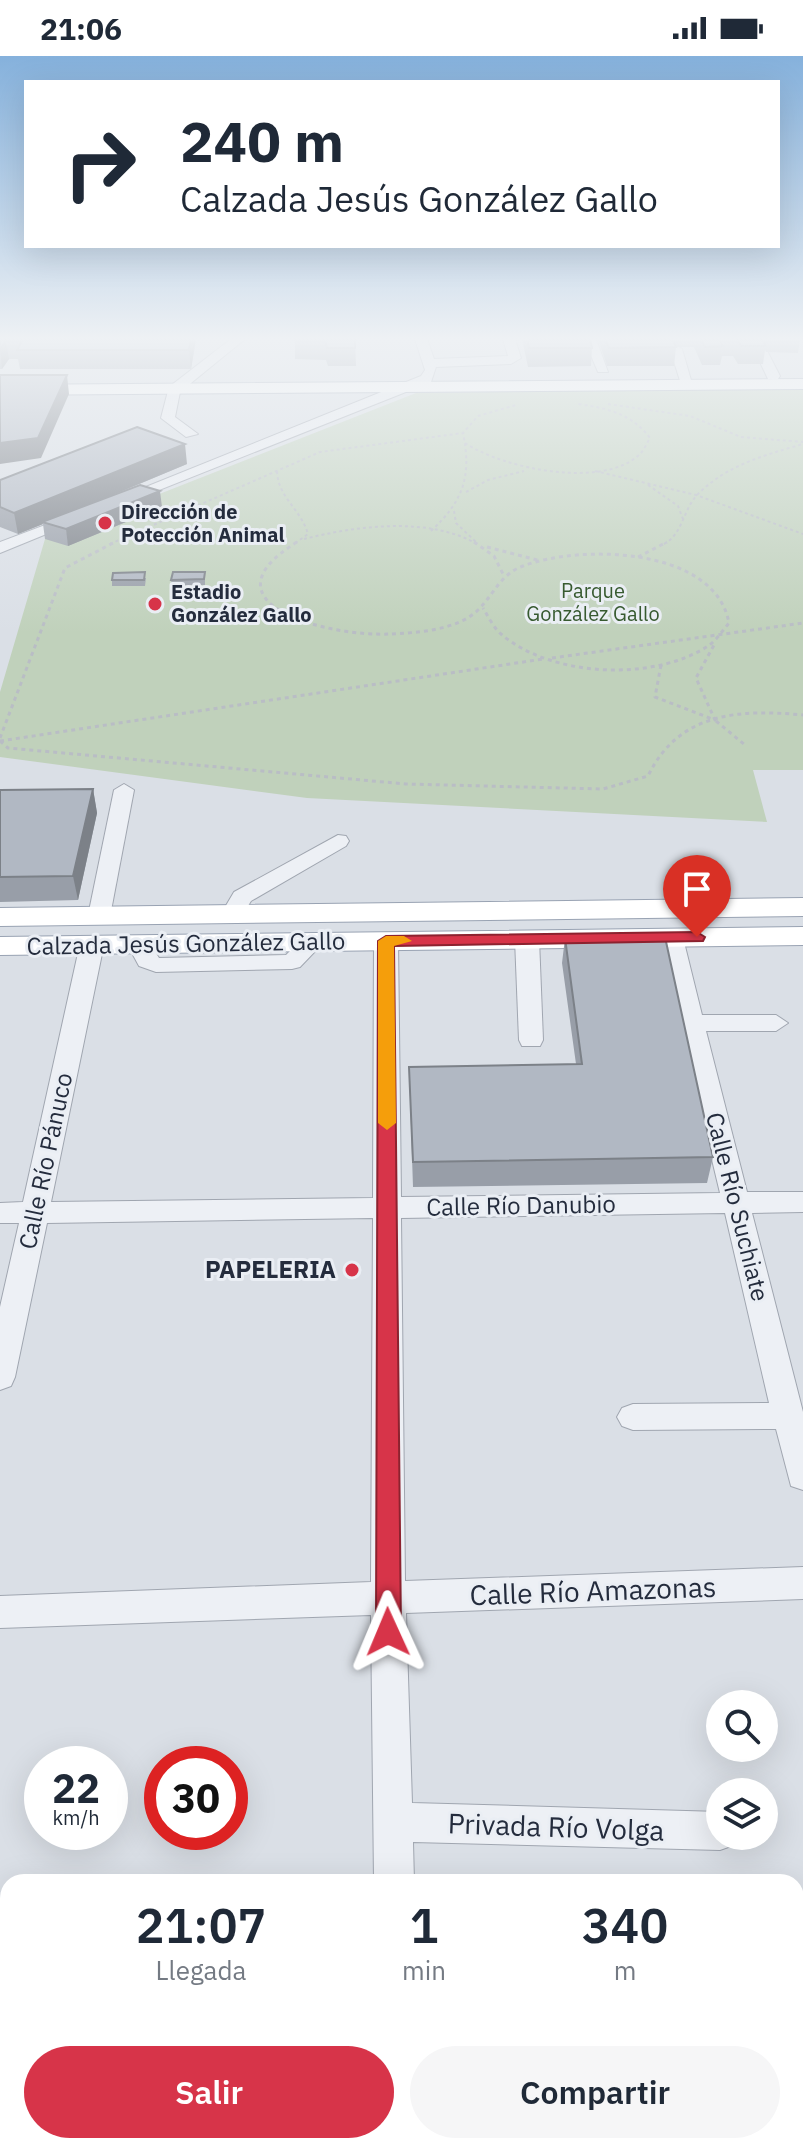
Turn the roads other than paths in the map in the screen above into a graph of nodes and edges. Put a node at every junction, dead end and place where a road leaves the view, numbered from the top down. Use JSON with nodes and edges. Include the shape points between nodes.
{"nodes":[{"id":1,"x":274,"y":437,"type":"edge"},
{"id":2,"x":0,"y":548,"type":"edge"},
{"id":3,"x":124,"y":790,"type":"dead end"},
{"id":4,"x":338,"y":841,"type":"dead end"},
{"id":5,"x":803,"y":907,"type":"edge"},
{"id":6,"x":232,"y":914,"type":"junction"},
{"id":7,"x":0,"y":917,"type":"edge"},
{"id":8,"x":95,"y":930,"type":"junction"},
{"id":9,"x":803,"y":936,"type":"edge"},
{"id":10,"x":671,"y":938,"type":"junction"},
{"id":11,"x":527,"y":939,"type":"junction"},
{"id":12,"x":386,"y":941,"type":"junction"},
{"id":13,"x":0,"y":946,"type":"edge"},
{"id":14,"x":691,"y":1023,"type":"junction"},
{"id":15,"x":776,"y":1023,"type":"dead end"},
{"id":16,"x":531,"y":1040,"type":"dead end"},
{"id":17,"x":803,"y":1202,"type":"edge"},
{"id":18,"x":736,"y":1203,"type":"junction"},
{"id":19,"x":388,"y":1208,"type":"junction"},
{"id":20,"x":0,"y":1213,"type":"edge"},
{"id":21,"x":35,"y":1213,"type":"junction"},
{"id":22,"x":0,"y":1377,"type":"edge"},
{"id":23,"x":788,"y":1416,"type":"junction"},
{"id":24,"x":633,"y":1417,"type":"dead end"},
{"id":25,"x":803,"y":1476,"type":"edge"},
{"id":26,"x":803,"y":1583,"type":"edge"},
{"id":27,"x":388,"y":1600,"type":"junction"},
{"id":28,"x":0,"y":1612,"type":"edge"},
{"id":29,"x":393,"y":1822,"type":"junction"},
{"id":30,"x":706,"y":1831,"type":"edge"},
{"id":31,"x":394,"y":1874,"type":"edge"}],
"edges":[{"from":1,"to":2,"type":"street"},
{"from":3,"to":8,"type":"street","name":"Calle Río Pánuco"},
{"from":4,"to":6,"type":"street","via":[[242,897]]},
{"from":5,"to":6,"type":"main road","name":"Calzada Jesús González Gallo"},
{"from":6,"to":8,"type":"main road","name":"Calzada Jesús González Gallo"},
{"from":7,"to":8,"type":"main road","name":"Calzada Jesús González Gallo"},
{"from":8,"to":12,"type":"main road","name":"Calzada Jesús González Gallo","via":[[139,944]]},
{"from":8,"to":13,"type":"main road","name":"Calzada Jesús González Gallo"},
{"from":8,"to":21,"type":"street","name":"Calle Río Pánuco"},
{"from":9,"to":10,"type":"main road","name":"Calzada Jesús González Gallo"},
{"from":10,"to":11,"type":"main road","name":"Calzada Jesús González Gallo"},
{"from":10,"to":14,"type":"street","name":"Calle Río Suchiate"},
{"from":11,"to":12,"type":"main road","name":"Calzada Jesús González Gallo"},
{"from":11,"to":16,"type":"street"},
{"from":12,"to":19,"type":"street"},
{"from":14,"to":15,"type":"street"},
{"from":14,"to":18,"type":"street","name":"Calle Río Suchiate"},
{"from":17,"to":18,"type":"street","name":"Calle Río Danubio"},
{"from":18,"to":19,"type":"street","name":"Calle Río Danubio"},
{"from":18,"to":23,"type":"street","name":"Calle Río Suchiate"},
{"from":19,"to":21,"type":"street","name":"Calle Río Danubio"},
{"from":19,"to":27,"type":"street"},
{"from":20,"to":21,"type":"street","name":"Calle Río Danubio"},
{"from":21,"to":22,"type":"street","name":"Calle Río Pánuco"},
{"from":23,"to":24,"type":"street"},
{"from":23,"to":25,"type":"street","name":"Calle Río Suchiate"},
{"from":26,"to":27,"type":"street","name":"Calle Río Amazonas"},
{"from":27,"to":28,"type":"street","name":"Calle Río Amazonas"},
{"from":27,"to":29,"type":"street"},
{"from":29,"to":30,"type":"street","name":"Privada Río Volga"},
{"from":29,"to":31,"type":"street"}]}
